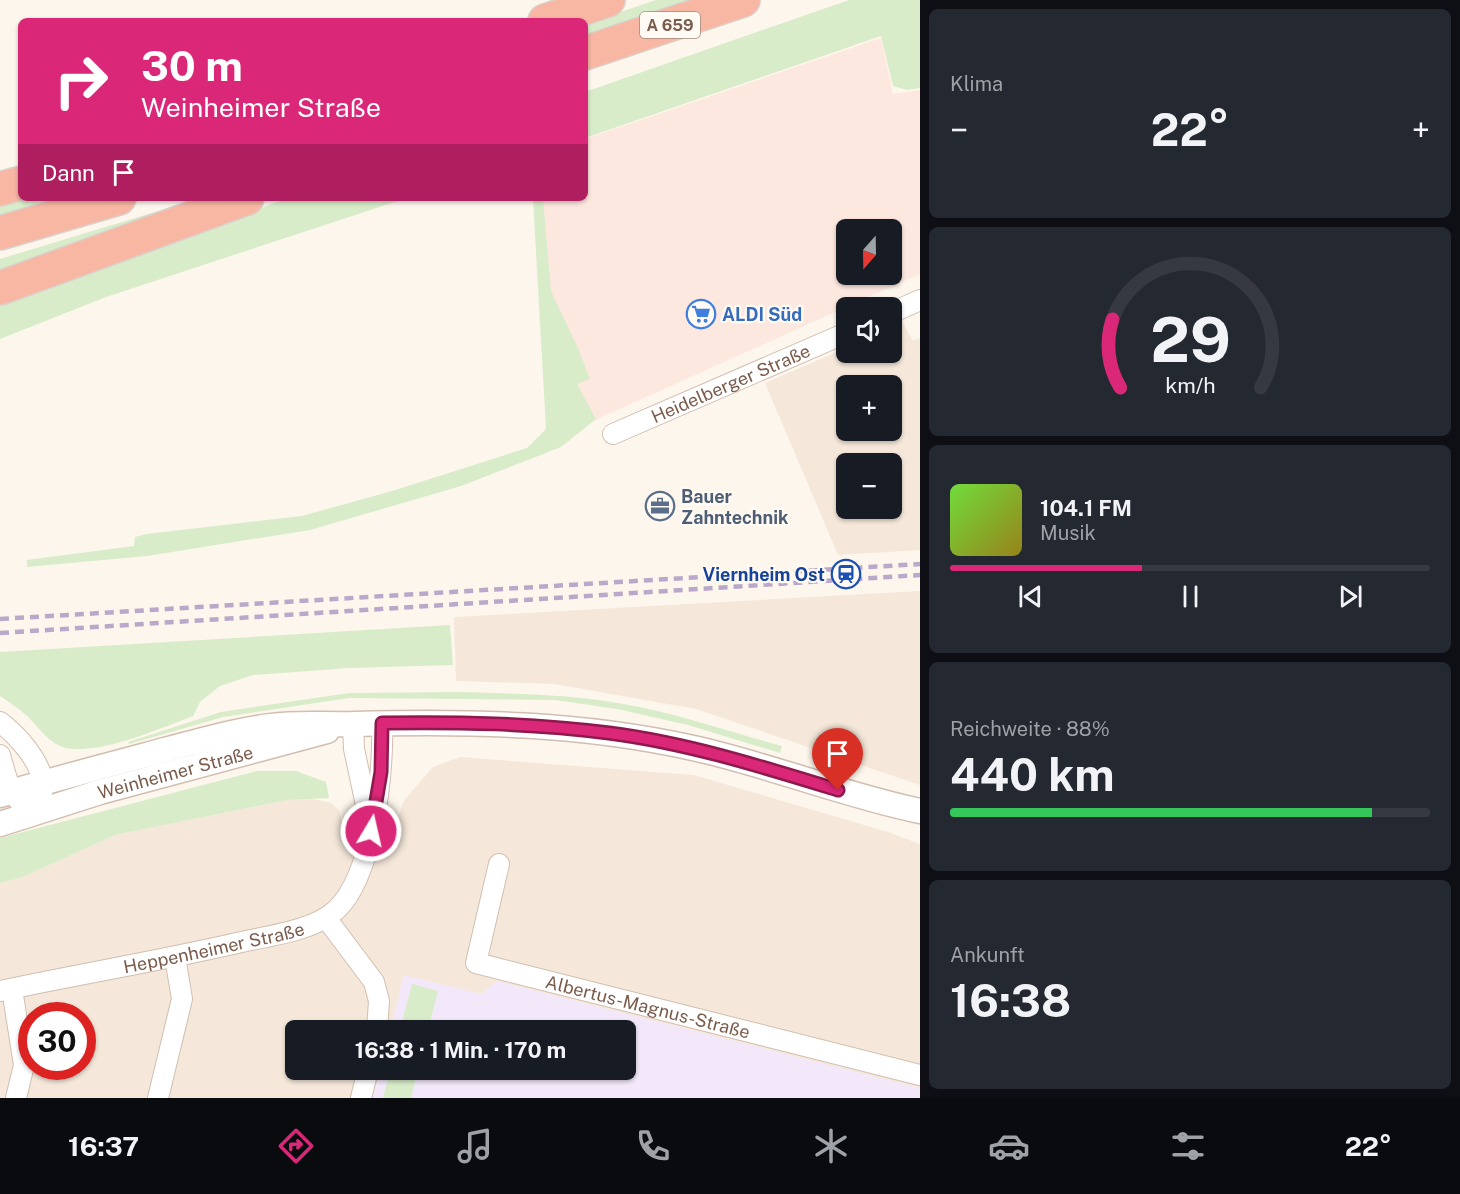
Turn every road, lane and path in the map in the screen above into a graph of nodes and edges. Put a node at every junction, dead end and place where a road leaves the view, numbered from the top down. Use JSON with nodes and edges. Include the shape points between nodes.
{"nodes":[{"id":1,"x":608,"y":0,"type":"edge"},
{"id":2,"x":743,"y":0,"type":"edge"},
{"id":3,"x":554,"y":18,"type":"edge"},
{"id":4,"x":589,"y":52,"type":"edge"},
{"id":5,"x":18,"y":184,"type":"edge"},
{"id":6,"x":0,"y":189,"type":"edge"},
{"id":7,"x":109,"y":201,"type":"edge"},
{"id":8,"x":239,"y":201,"type":"edge"},
{"id":9,"x":0,"y":233,"type":"edge"},
{"id":10,"x":0,"y":288,"type":"edge"},
{"id":11,"x":920,"y":300,"type":"edge"},
{"id":12,"x":902,"y":308,"type":"edge"},
{"id":13,"x":836,"y":337,"type":"edge"},
{"id":14,"x":613,"y":434,"type":"dead end"},
{"id":15,"x":0,"y":722,"type":"edge"},
{"id":16,"x":382,"y":723,"type":"junction"},
{"id":17,"x":352,"y":725,"type":"junction"},
{"id":18,"x":0,"y":755,"type":"edge"},
{"id":19,"x":43,"y":783,"type":"junction"},
{"id":20,"x":5,"y":793,"type":"edge"},
{"id":21,"x":880,"y":803,"type":"junction"},
{"id":22,"x":920,"y":812,"type":"edge"},
{"id":23,"x":33,"y":814,"type":"junction"},
{"id":24,"x":920,"y":820,"type":"edge"},
{"id":25,"x":0,"y":824,"type":"edge"},
{"id":26,"x":371,"y":831,"type":"junction"},
{"id":27,"x":500,"y":864,"type":"dead end"},
{"id":28,"x":326,"y":918,"type":"junction"},
{"id":29,"x":175,"y":957,"type":"junction"},
{"id":30,"x":6,"y":990,"type":"edge"},
{"id":31,"x":377,"y":1020,"type":"edge"},
{"id":32,"x":920,"y":1075,"type":"edge"},
{"id":33,"x":366,"y":1080,"type":"edge"},
{"id":34,"x":16,"y":1098,"type":"edge"},
{"id":35,"x":158,"y":1098,"type":"edge"},
{"id":36,"x":361,"y":1098,"type":"edge"}],
"edges":[{"from":1,"to":3,"type":"highway"},
{"from":2,"to":4,"type":"highway","number":"A 659"},
{"from":5,"to":6,"type":"highway"},
{"from":7,"to":9,"type":"highway"},
{"from":8,"to":10,"type":"highway"},
{"from":11,"to":12,"type":"street"},
{"from":13,"to":14,"type":"street","name":"Heidelberger Straße"},
{"from":15,"to":19,"type":"street","via":[[26,747]]},
{"from":16,"to":17,"type":"street","name":"Weinheimer Straße"},
{"from":16,"to":21,"type":"street","name":"Weinheimer Straße","via":[[478,722],[611,733],[694,748]]},
{"from":16,"to":26,"type":"street","name":"Heppenheimer Straße","via":[[381,772]]},
{"from":17,"to":19,"type":"street","name":"Weinheimer Straße","via":[[296,723],[214,737]]},
{"from":17,"to":23,"type":"street","name":"Weinheimer Straße","via":[[100,792]]},
{"from":17,"to":26,"type":"street","name":"Heppenheimer Straße"},
{"from":18,"to":20,"type":"street"},
{"from":19,"to":20,"type":"street","name":"Weinheimer Straße"},
{"from":19,"to":23,"type":"street"},
{"from":20,"to":23,"type":"street"},
{"from":21,"to":22,"type":"street","name":"Weinheimer Straße"},
{"from":21,"to":24,"type":"street","name":"Weinheimer Straße"},
{"from":23,"to":25,"type":"street","name":"Weinheimer Straße"},
{"from":26,"to":28,"type":"street","name":"Heppenheimer Straße","via":[[354,885]]},
{"from":27,"to":32,"type":"street","name":"Albertus-Magnus-Straße","via":[[476,963]]},
{"from":28,"to":29,"type":"street","name":"Heppenheimer Straße","via":[[296,930]]},
{"from":28,"to":31,"type":"street","via":[[374,982],[379,1001]]},
{"from":29,"to":30,"type":"street","name":"Heppenheimer Straße"},
{"from":29,"to":35,"type":"street","via":[[182,999]]},
{"from":30,"to":34,"type":"street","via":[[24,1065]]},
{"from":33,"to":36,"type":"street"}]}
